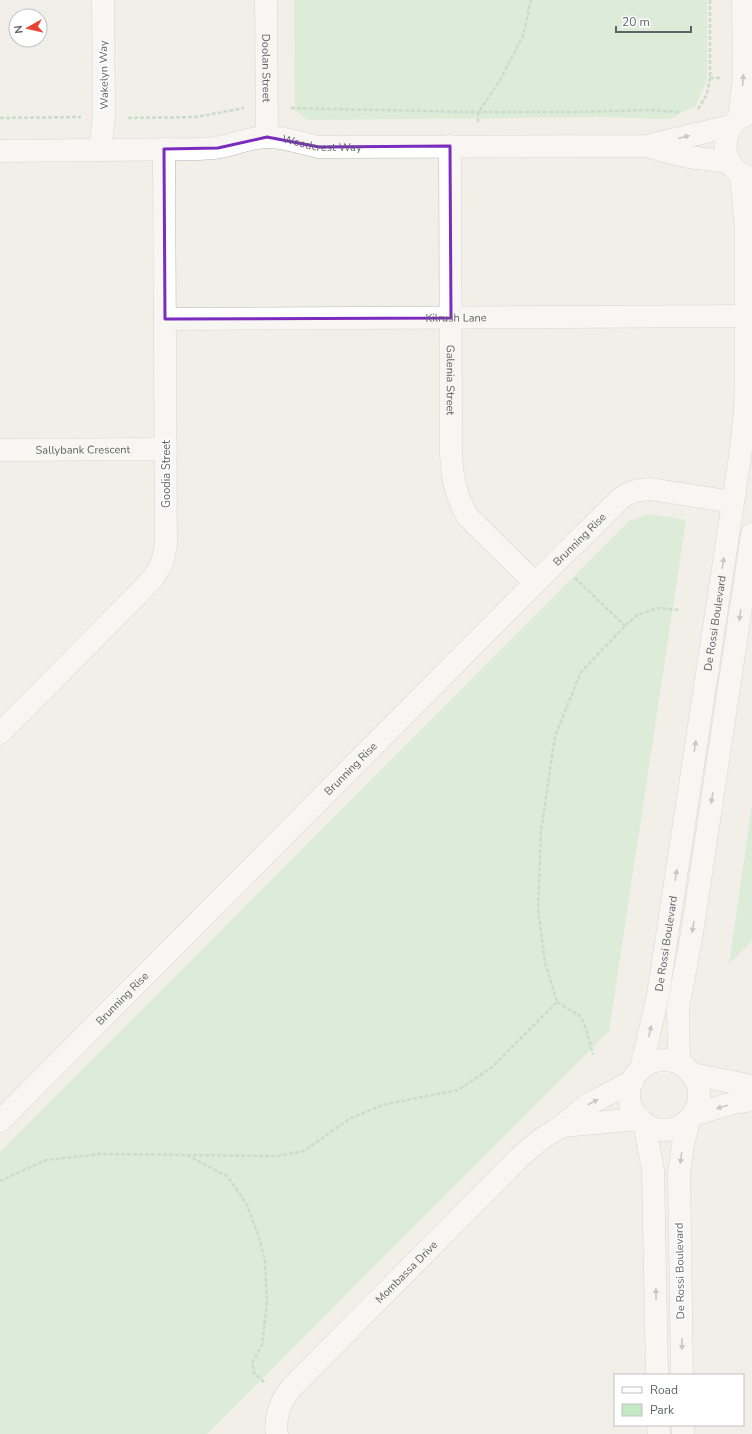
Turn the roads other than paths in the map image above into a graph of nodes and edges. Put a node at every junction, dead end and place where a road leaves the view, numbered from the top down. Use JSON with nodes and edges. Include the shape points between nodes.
{"nodes":[{"id":1,"x":103,"y":0,"type":"edge"},
{"id":2,"x":266,"y":0,"type":"edge"},
{"id":3,"x":743,"y":0,"type":"edge"},
{"id":4,"x":741,"y":119,"type":"edge"},
{"id":5,"x":267,"y":137,"type":"junction"},
{"id":6,"x":450,"y":146,"type":"junction"},
{"id":7,"x":646,"y":146,"type":"junction"},
{"id":8,"x":164,"y":149,"type":"junction"},
{"id":9,"x":100,"y":150,"type":"junction"},
{"id":10,"x":0,"y":151,"type":"edge"},
{"id":11,"x":741,"y":172,"type":"edge"},
{"id":12,"x":746,"y":316,"type":"junction"},
{"id":13,"x":451,"y":318,"type":"junction"},
{"id":14,"x":165,"y":319,"type":"junction"},
{"id":15,"x":166,"y":449,"type":"junction"},
{"id":16,"x":0,"y":450,"type":"edge"},
{"id":17,"x":732,"y":502,"type":"junction"},
{"id":18,"x":752,"y":534,"type":"edge"},
{"id":19,"x":535,"y":583,"type":"junction"},
{"id":20,"x":0,"y":733,"type":"edge"},
{"id":21,"x":686,"y":1068,"type":"junction"},
{"id":22,"x":637,"y":1075,"type":"junction"},
{"id":23,"x":752,"y":1086,"type":"edge"},
{"id":24,"x":752,"y":1100,"type":"edge"},
{"id":25,"x":691,"y":1117,"type":"junction"},
{"id":26,"x":0,"y":1121,"type":"edge"},
{"id":27,"x":642,"y":1121,"type":"junction"},
{"id":28,"x":562,"y":1126,"type":"junction"},
{"id":29,"x":658,"y":1374,"type":"edge"},
{"id":30,"x":682,"y":1374,"type":"edge"},
{"id":31,"x":277,"y":1434,"type":"edge"}],
"edges":[{"from":1,"to":9,"type":"street","name":"Wakelyn Way","via":[[104,117]]},
{"from":2,"to":5,"type":"street","name":"Doolan Street"},
{"from":4,"to":3,"type":"street","one_way":true,"via":[[744,78]]},
{"from":7,"to":4,"type":"street","name":"Woodcrest Way","one_way":true},
{"from":4,"to":11,"type":"street","name":"De Rossi Boulevard","via":[[727,135],[725,144]]},
{"from":5,"to":6,"type":"street","name":"Woodcrest Way","via":[[283,138],[319,147]]},
{"from":5,"to":8,"type":"street","name":"Woodcrest Way","via":[[240,141],[218,148]]},
{"from":6,"to":7,"type":"street","name":"Woodcrest Way"},
{"from":6,"to":13,"type":"street","name":"Galenia Street"},
{"from":7,"to":11,"type":"street","name":"Woodcrest Way"},
{"from":8,"to":9,"type":"street","name":"Woodcrest Way"},
{"from":8,"to":14,"type":"street","name":"Goodia Street"},
{"from":9,"to":10,"type":"street","name":"Woodcrest Way"},
{"from":11,"to":12,"type":"street","name":"De Rossi Boulevard","via":[[746,229]]},
{"from":12,"to":13,"type":"street","name":"Kilrush Lane"},
{"from":12,"to":17,"type":"street","name":"De Rossi Boulevard","via":[[745,410]]},
{"from":13,"to":14,"type":"street","name":"Kilrush Lane"},
{"from":13,"to":19,"type":"street","name":"Galenia Street","via":[[451,455],[455,490],[460,505],[468,517]]},
{"from":14,"to":15,"type":"street","name":"Goodia Street"},
{"from":15,"to":16,"type":"street","name":"Sallybank Crescent"},
{"from":15,"to":20,"type":"street","name":"Goodia Street","via":[[166,546],[162,564],[138,594]]},
{"from":17,"to":19,"type":"street","name":"Brunning Rise","via":[[650,489],[628,493]]},
{"from":22,"to":17,"type":"street","name":"De Rossi Boulevard","one_way":true,"via":[[658,995]]},
{"from":18,"to":21,"type":"street","one_way":true,"via":[[692,933],[678,1008]]},
{"from":19,"to":26,"type":"street","name":"Brunning Rise"},
{"from":21,"to":22,"type":"street","via":[[669,1060],[659,1060],[649,1063]]},
{"from":21,"to":23,"type":"street"},
{"from":21,"to":25,"type":"street","via":[[697,1084],[699,1094],[698,1105]]},
{"from":22,"to":27,"type":"street","via":[[630,1091],[630,1101],[633,1111]]},
{"from":28,"to":22,"type":"street","name":"Mombassa Drive","one_way":true,"via":[[587,1106]]},
{"from":24,"to":25,"type":"street","one_way":true},
{"from":25,"to":27,"type":"street","via":[[679,1126],[667,1129],[655,1128]]},
{"from":25,"to":30,"type":"street","name":"De Rossi Boulevard","one_way":true,"via":[[683,1145],[679,1174]]},
{"from":27,"to":28,"type":"street","name":"Mombassa Drive"},
{"from":29,"to":27,"type":"street","one_way":true,"via":[[653,1170]]},
{"from":28,"to":31,"type":"street","name":"Mombassa Drive","via":[[541,1139],[520,1157],[292,1387],[279,1409]]}]}
